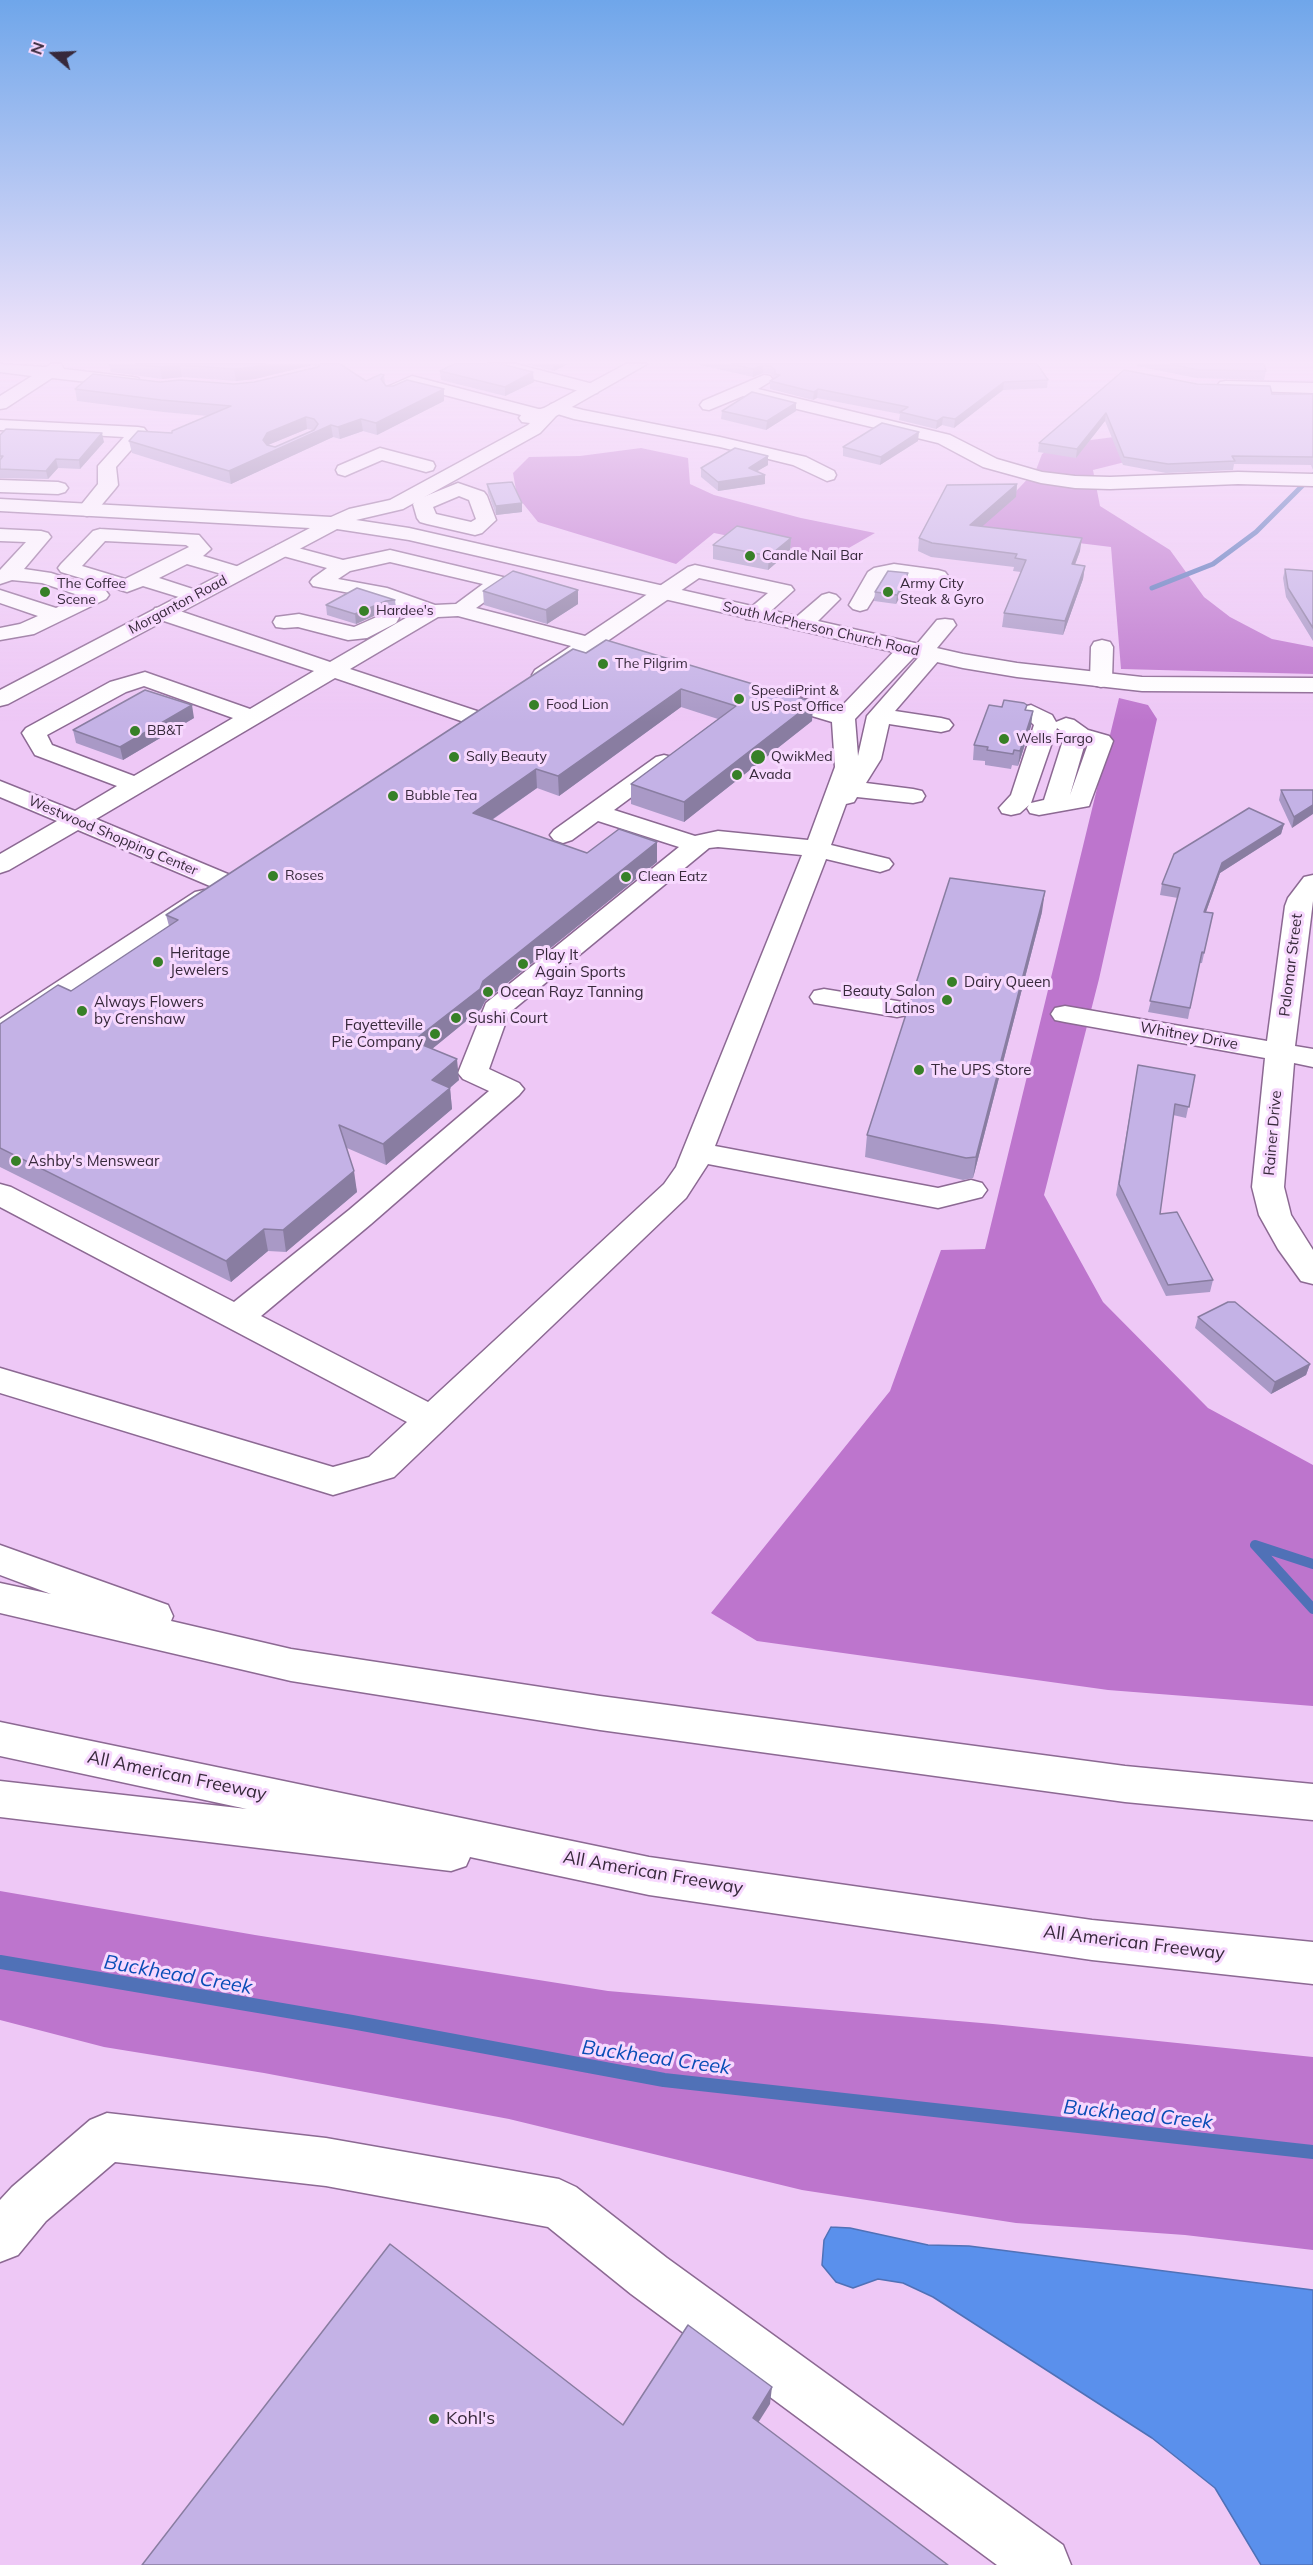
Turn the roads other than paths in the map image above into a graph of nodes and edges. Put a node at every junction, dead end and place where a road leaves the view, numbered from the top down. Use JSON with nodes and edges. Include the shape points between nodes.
{"nodes":[{"id":1,"x":48,"y":484,"type":"edge"},
{"id":2,"x":63,"y":484,"type":"edge"},
{"id":3,"x":108,"y":484,"type":"edge"},
{"id":4,"x":418,"y":484,"type":"edge"},
{"id":5,"x":415,"y":485,"type":"junction"},
{"id":6,"x":0,"y":486,"type":"edge"},
{"id":7,"x":0,"y":506,"type":"edge"},
{"id":8,"x":47,"y":508,"type":"junction"},
{"id":9,"x":87,"y":510,"type":"junction"},
{"id":10,"x":120,"y":512,"type":"junction"},
{"id":11,"x":356,"y":513,"type":"junction"},
{"id":12,"x":443,"y":522,"type":"junction"},
{"id":13,"x":334,"y":523,"type":"junction"},
{"id":14,"x":475,"y":529,"type":"junction"},
{"id":15,"x":100,"y":535,"type":"junction"},
{"id":16,"x":2,"y":537,"type":"edge"},
{"id":17,"x":421,"y":537,"type":"junction"},
{"id":18,"x":452,"y":544,"type":"junction"},
{"id":19,"x":283,"y":550,"type":"junction"},
{"id":20,"x":186,"y":557,"type":"junction"},
{"id":21,"x":343,"y":566,"type":"junction"},
{"id":22,"x":239,"y":573,"type":"junction"},
{"id":23,"x":5,"y":576,"type":"edge"},
{"id":24,"x":938,"y":576,"type":"dead end"},
{"id":25,"x":141,"y":579,"type":"junction"},
{"id":26,"x":665,"y":593,"type":"junction"},
{"id":27,"x":0,"y":596,"type":"edge"},
{"id":28,"x":195,"y":596,"type":"junction"},
{"id":29,"x":829,"y":599,"type":"dead end"},
{"id":30,"x":860,"y":605,"type":"dead end"},
{"id":31,"x":423,"y":607,"type":"junction"},
{"id":32,"x":458,"y":610,"type":"junction"},
{"id":33,"x":163,"y":613,"type":"junction"},
{"id":34,"x":754,"y":614,"type":"junction"},
{"id":35,"x":57,"y":616,"type":"junction"},
{"id":36,"x":802,"y":624,"type":"junction"},
{"id":37,"x":945,"y":625,"type":"dead end"},
{"id":38,"x":0,"y":634,"type":"edge"},
{"id":39,"x":590,"y":644,"type":"junction"},
{"id":40,"x":1102,"y":647,"type":"dead end"},
{"id":41,"x":368,"y":649,"type":"junction"},
{"id":42,"x":922,"y":652,"type":"junction"},
{"id":43,"x":621,"y":653,"type":"edge"},
{"id":44,"x":331,"y":670,"type":"junction"},
{"id":45,"x":1101,"y":680,"type":"junction"},
{"id":46,"x":1313,"y":685,"type":"edge"},
{"id":47,"x":522,"y":688,"type":"edge"},
{"id":48,"x":750,"y":691,"type":"edge"},
{"id":49,"x":0,"y":699,"type":"edge"},
{"id":50,"x":1037,"y":714,"type":"dead end"},
{"id":51,"x":879,"y":716,"type":"junction"},
{"id":52,"x":251,"y":717,"type":"junction"},
{"id":53,"x":843,"y":718,"type":"junction"},
{"id":54,"x":941,"y":725,"type":"dead end"},
{"id":55,"x":1078,"y":731,"type":"dead end"},
{"id":56,"x":447,"y":737,"type":"edge"},
{"id":57,"x":664,"y":762,"type":"edge"},
{"id":58,"x":135,"y":785,"type":"junction"},
{"id":59,"x":0,"y":788,"type":"edge"},
{"id":60,"x":850,"y":789,"type":"junction"},
{"id":61,"x":913,"y":796,"type":"dead end"},
{"id":62,"x":595,"y":812,"type":"junction"},
{"id":63,"x":76,"y":820,"type":"junction"},
{"id":64,"x":562,"y":835,"type":"dead end"},
{"id":65,"x":821,"y":839,"type":"junction"},
{"id":66,"x":697,"y":845,"type":"junction"},
{"id":67,"x":880,"y":864,"type":"dead end"},
{"id":68,"x":0,"y":865,"type":"edge"},
{"id":69,"x":1313,"y":883,"type":"edge"},
{"id":70,"x":824,"y":997,"type":"dead end"},
{"id":71,"x":897,"y":1009,"type":"dead end"},
{"id":72,"x":1065,"y":1014,"type":"dead end"},
{"id":73,"x":0,"y":1032,"type":"edge"},
{"id":74,"x":1280,"y":1052,"type":"junction"},
{"id":75,"x":1313,"y":1058,"type":"edge"},
{"id":76,"x":697,"y":1152,"type":"junction"},
{"id":77,"x":971,"y":1190,"type":"dead end"},
{"id":78,"x":0,"y":1194,"type":"edge"},
{"id":79,"x":1313,"y":1273,"type":"edge"},
{"id":80,"x":237,"y":1318,"type":"junction"},
{"id":81,"x":0,"y":1380,"type":"edge"},
{"id":82,"x":432,"y":1419,"type":"junction"},
{"id":83,"x":0,"y":1560,"type":"edge"},
{"id":84,"x":0,"y":1599,"type":"edge"},
{"id":85,"x":291,"y":1665,"type":"junction"},
{"id":86,"x":0,"y":1739,"type":"edge"},
{"id":87,"x":0,"y":1799,"type":"edge"},
{"id":88,"x":1313,"y":1802,"type":"edge"},
{"id":89,"x":649,"y":1876,"type":"junction"},
{"id":90,"x":1313,"y":1963,"type":"edge"},
{"id":91,"x":0,"y":2237,"type":"edge"},
{"id":92,"x":1043,"y":2565,"type":"edge"}],
"edges":[{"from":1,"to":6,"type":"main road"},
{"from":2,"to":8,"type":"main road"},
{"from":3,"to":9,"type":"main road"},
{"from":4,"to":5,"type":"main road","name":"Morganton Road"},
{"from":5,"to":11,"type":"main road","name":"Morganton Road","via":[[370,497]]},
{"from":5,"to":11,"type":"main road","name":"Morganton Road","via":[[396,505]]},
{"from":5,"to":12,"type":"main road","via":[[427,518]]},
{"from":5,"to":14,"type":"main road","via":[[458,489],[477,496],[486,520]]},
{"from":7,"to":8,"type":"main road","name":"South McPherson Church Road"},
{"from":8,"to":9,"type":"main road","name":"South McPherson Church Road"},
{"from":9,"to":10,"type":"main road","name":"South McPherson Church Road"},
{"from":10,"to":13,"type":"main road","name":"South McPherson Church Road"},
{"from":10,"to":15,"type":"main road"},
{"from":11,"to":13,"type":"main road","name":"Morganton Road"},
{"from":12,"to":14,"type":"main road"},
{"from":12,"to":17,"type":"main road"},
{"from":13,"to":17,"type":"main road","name":"South McPherson Church Road"},
{"from":13,"to":19,"type":"main road","name":"Morganton Road"},
{"from":14,"to":18,"type":"main road"},
{"from":15,"to":20,"type":"main road","via":[[192,539],[201,549]]},
{"from":15,"to":25,"type":"main road","via":[[68,568],[127,586]]},
{"from":16,"to":23,"type":"main road","via":[[41,537]]},
{"from":17,"to":18,"type":"main road","name":"South McPherson Church Road"},
{"from":18,"to":26,"type":"main road","name":"South McPherson Church Road"},
{"from":19,"to":21,"type":"main road"},
{"from":19,"to":22,"type":"main road","name":"Morganton Road"},
{"from":20,"to":22,"type":"main road"},
{"from":20,"to":25,"type":"main road"},
{"from":21,"to":31,"type":"main road","via":[[320,582],[380,592]]},
{"from":21,"to":32,"type":"main road","via":[[390,556],[500,582]]},
{"from":22,"to":28,"type":"main road","name":"Morganton Road"},
{"from":23,"to":35,"type":"main road","via":[[44,577],[99,595]]},
{"from":24,"to":30,"type":"main road","via":[[881,572]]},
{"from":25,"to":28,"type":"main road"},
{"from":26,"to":34,"type":"main road","name":"South McPherson Church Road"},
{"from":26,"to":34,"type":"main road","via":[[695,571],[784,590]]},
{"from":26,"to":39,"type":"main road"},
{"from":27,"to":35,"type":"main road"},
{"from":28,"to":33,"type":"main road","name":"Morganton Road"},
{"from":29,"to":36,"type":"main road"},
{"from":31,"to":32,"type":"main road"},
{"from":31,"to":41,"type":"main road"},
{"from":31,"to":41,"type":"main road","via":[[348,634],[300,620],[276,619]]},
{"from":32,"to":39,"type":"main road"},
{"from":33,"to":44,"type":"main road"},
{"from":33,"to":49,"type":"main road","name":"Morganton Road"},
{"from":34,"to":36,"type":"main road","name":"South McPherson Church Road"},
{"from":35,"to":38,"type":"main road","via":[[34,627]]},
{"from":36,"to":42,"type":"main road","name":"South McPherson Church Road"},
{"from":37,"to":42,"type":"main road"},
{"from":39,"to":43,"type":"main road"},
{"from":39,"to":47,"type":"main road"},
{"from":40,"to":45,"type":"main road"},
{"from":41,"to":44,"type":"main road"},
{"from":42,"to":45,"type":"main road","name":"South McPherson Church Road","via":[[1017,670]]},
{"from":42,"to":51,"type":"main road"},
{"from":42,"to":53,"type":"main road"},
{"from":44,"to":52,"type":"main road"},
{"from":44,"to":56,"type":"main road","via":[[485,712]]},
{"from":45,"to":46,"type":"main road","name":"South McPherson Church Road","via":[[1184,686]]},
{"from":48,"to":53,"type":"main road"},
{"from":50,"to":55,"type":"main road","via":[[1055,727],[1035,789],[1039,807],[1080,801],[1101,741]]},
{"from":51,"to":54,"type":"main road"},
{"from":51,"to":60,"type":"main road","via":[[869,759]]},
{"from":52,"to":58,"type":"main road"},
{"from":52,"to":58,"type":"main road","via":[[145,679],[118,687],[34,733],[44,750]]},
{"from":53,"to":65,"type":"main road","via":[[846,766]]},
{"from":57,"to":62,"type":"main road"},
{"from":58,"to":63,"type":"main road"},
{"from":59,"to":63,"type":"main road","name":"Westwood Shopping Center"},
{"from":60,"to":61,"type":"main road"},
{"from":60,"to":65,"type":"main road"},
{"from":62,"to":64,"type":"main road"},
{"from":62,"to":66,"type":"main road"},
{"from":63,"to":68,"type":"main road"},
{"from":63,"to":73,"type":"main road","name":"Westwood Shopping Center","via":[[234,878]]},
{"from":65,"to":66,"type":"main road","via":[[718,839]]},
{"from":65,"to":67,"type":"main road"},
{"from":65,"to":76,"type":"main road"},
{"from":66,"to":80,"type":"main road","via":[[496,1009],[473,1073],[508,1089]]},
{"from":69,"to":74,"type":"main road","name":"Palomar Street","via":[[1299,906]]},
{"from":70,"to":71,"type":"main road"},
{"from":72,"to":74,"type":"main road","name":"Whitney Drive"},
{"from":74,"to":75,"type":"main road","name":"Whitney Drive"},
{"from":74,"to":79,"type":"main road","name":"Rainer Drive","via":[[1268,1186],[1280,1224]]},
{"from":76,"to":77,"type":"main road","via":[[938,1198]]},
{"from":76,"to":82,"type":"main road","via":[[675,1191]]},
{"from":78,"to":80,"type":"main road"},
{"from":80,"to":82,"type":"main road"},
{"from":81,"to":82,"type":"main road","via":[[333,1481],[381,1467]]},
{"from":83,"to":85,"type":"main road"},
{"from":84,"to":85,"type":"main road"},
{"from":85,"to":88,"type":"main road","via":[[600,1713],[1113,1782]]},
{"from":86,"to":89,"type":"main road","name":"All American Freeway"},
{"from":87,"to":89,"type":"main road"},
{"from":89,"to":90,"type":"main road","name":"All American Freeway","via":[[1092,1940]]},
{"from":91,"to":92,"type":"main road","via":[[29,2204],[107,2137],[326,2162],[559,2204],[650,2276]]}]}
